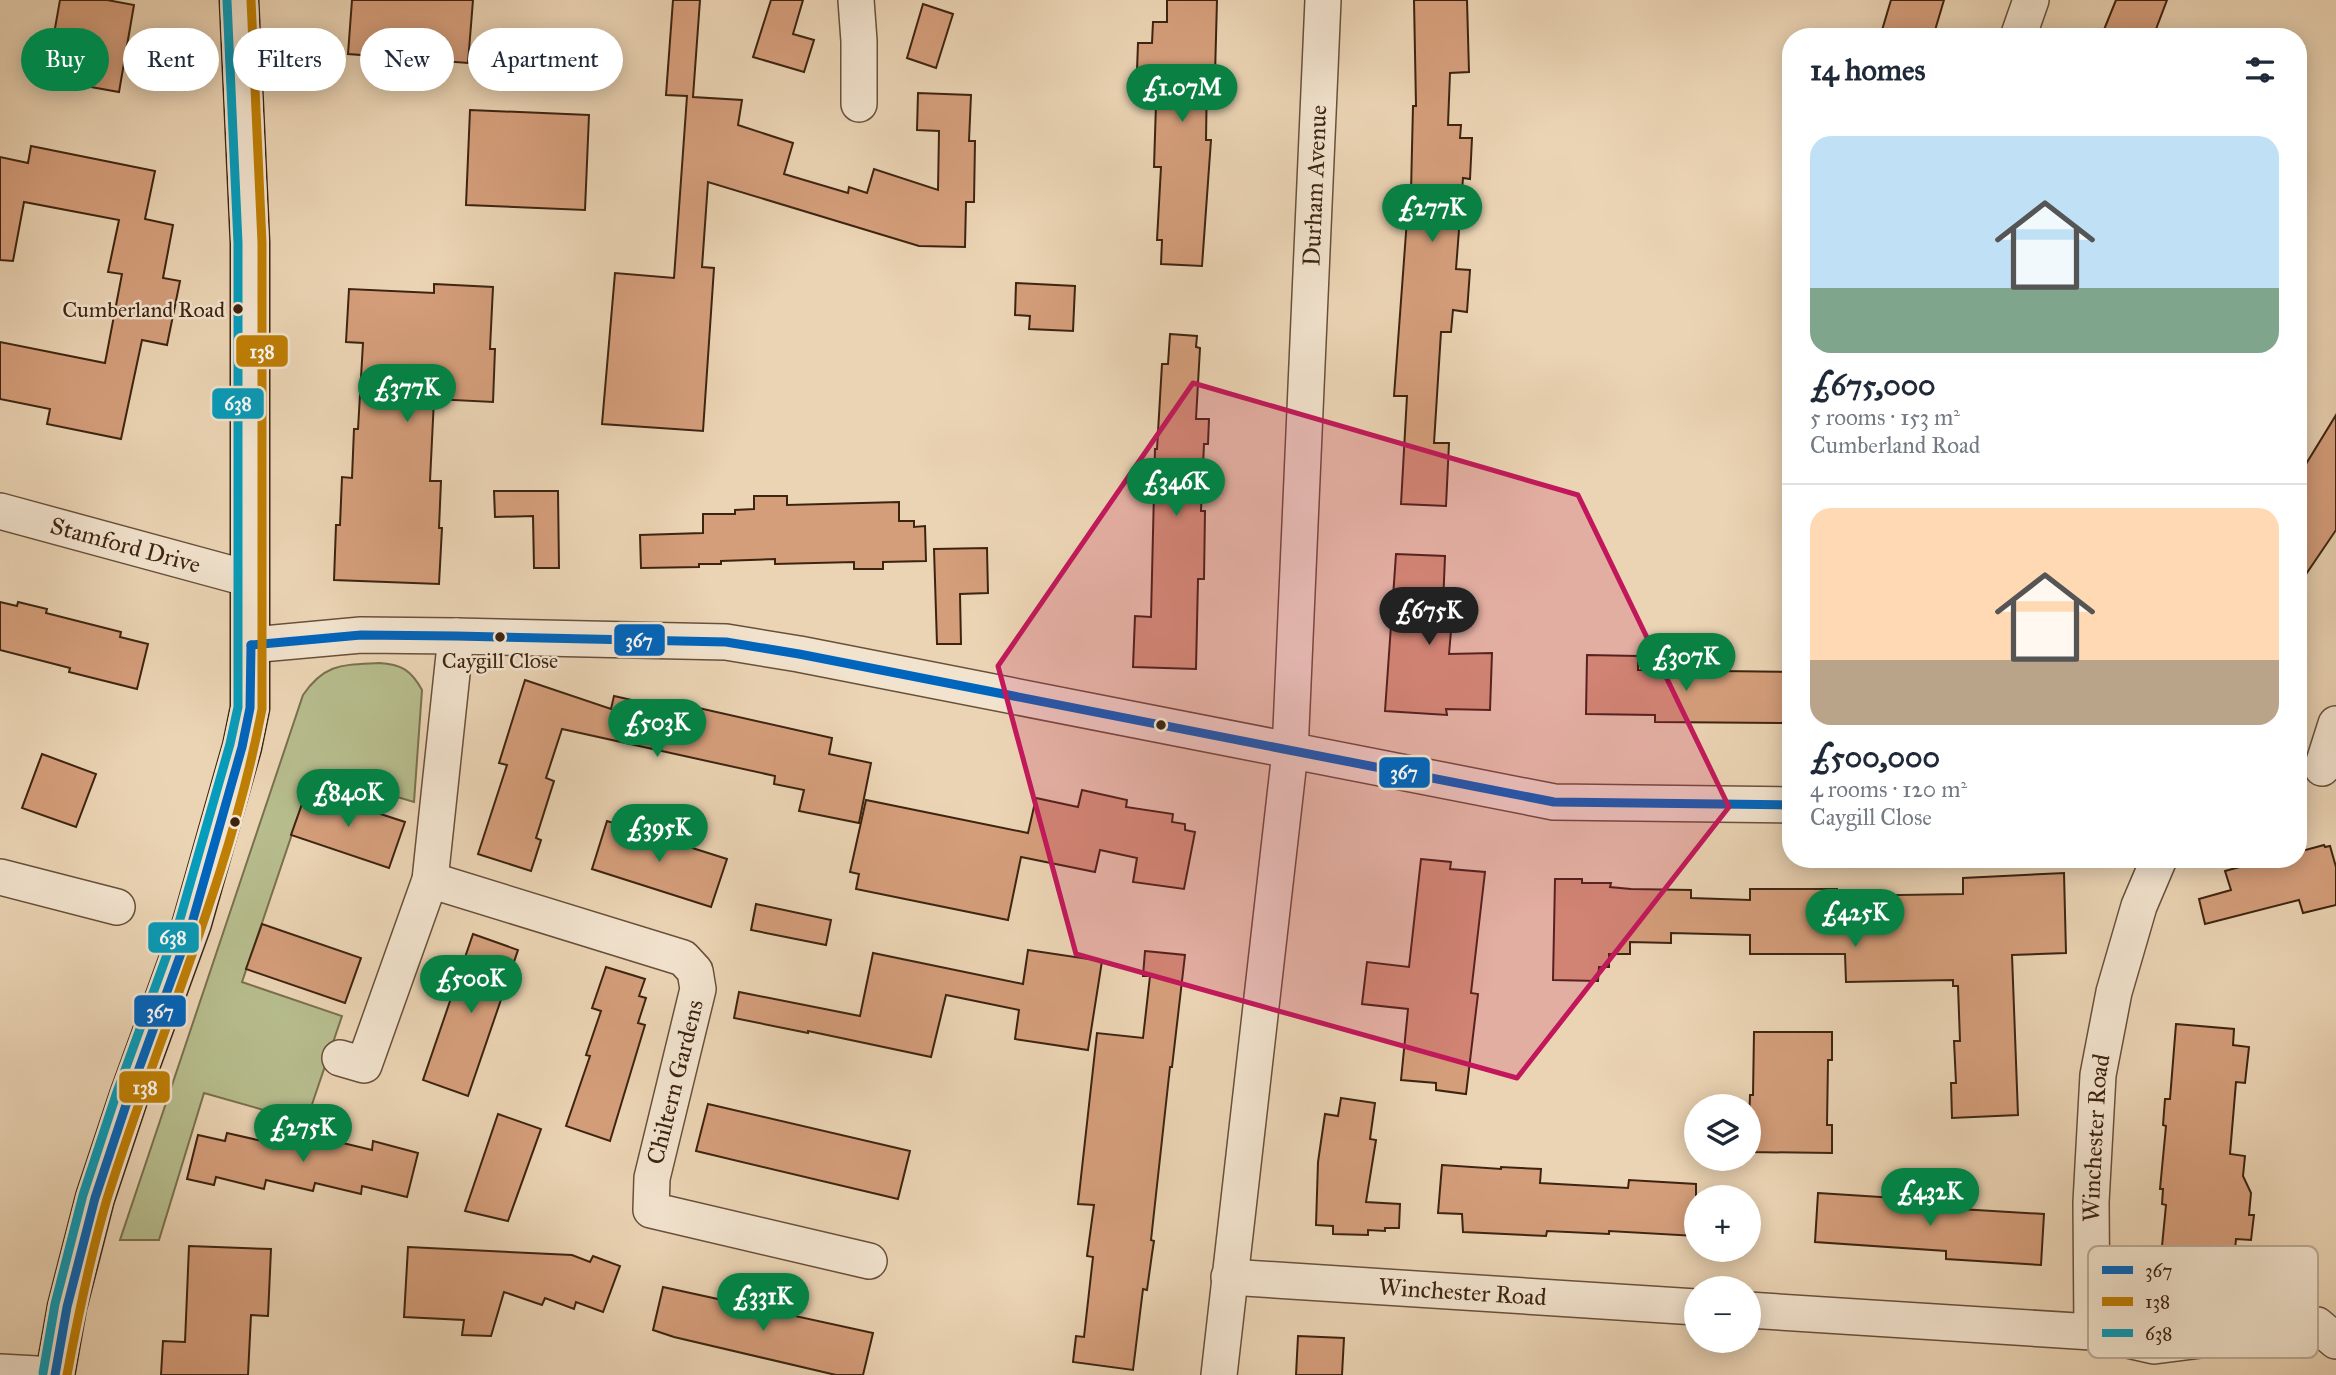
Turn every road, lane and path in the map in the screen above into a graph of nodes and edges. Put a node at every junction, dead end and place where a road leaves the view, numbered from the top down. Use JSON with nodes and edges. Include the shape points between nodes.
{"nodes":[{"id":1,"x":239,"y":0,"type":"edge"},
{"id":2,"x":856,"y":0,"type":"edge"},
{"id":3,"x":1322,"y":0,"type":"edge"},
{"id":4,"x":2031,"y":0,"type":"edge"},
{"id":5,"x":2021,"y":28,"type":"edge"},
{"id":6,"x":859,"y":104,"type":"dead end"},
{"id":7,"x":0,"y":511,"type":"edge"},
{"id":8,"x":250,"y":579,"type":"junction"},
{"id":9,"x":456,"y":636,"type":"junction"},
{"id":10,"x":251,"y":645,"type":"junction"},
{"id":11,"x":2336,"y":724,"type":"edge"},
{"id":12,"x":1290,"y":752,"type":"junction"},
{"id":13,"x":2319,"y":769,"type":"edge"},
{"id":14,"x":1782,"y":805,"type":"edge"},
{"id":15,"x":2155,"y":868,"type":"edge"},
{"id":16,"x":0,"y":877,"type":"edge"},
{"id":17,"x":430,"y":880,"type":"junction"},
{"id":18,"x":117,"y":907,"type":"dead end"},
{"id":19,"x":340,"y":1058,"type":"dead end"},
{"id":20,"x":2091,"y":1246,"type":"edge"},
{"id":21,"x":869,"y":1261,"type":"dead end"},
{"id":22,"x":1229,"y":1277,"type":"junction"},
{"id":23,"x":1684,"y":1306,"type":"edge"},
{"id":24,"x":1761,"y":1311,"type":"edge"},
{"id":25,"x":2318,"y":1326,"type":"edge"},
{"id":26,"x":2088,"y":1332,"type":"edge"},
{"id":27,"x":2336,"y":1341,"type":"edge"},
{"id":28,"x":0,"y":1372,"type":"edge"},
{"id":29,"x":55,"y":1375,"type":"edge"},
{"id":30,"x":1219,"y":1375,"type":"edge"}],
"edges":[{"from":1,"to":8,"type":"main road","via":[[250,243]]},
{"from":2,"to":6,"type":"street"},
{"from":3,"to":12,"type":"street","name":"Durham Avenue"},
{"from":4,"to":5,"type":"street"},
{"from":7,"to":8,"type":"street","name":"Stamford Drive"},
{"from":8,"to":10,"type":"main road"},
{"from":9,"to":10,"type":"street","via":[[361,635]]},
{"from":9,"to":12,"type":"street","via":[[726,642]]},
{"from":9,"to":17,"type":"street"},
{"from":10,"to":29,"type":"main road","via":[[250,708],[242,747],[192,923],[95,1198]]},
{"from":11,"to":13,"type":"street"},
{"from":12,"to":14,"type":"street","via":[[1554,802]]},
{"from":12,"to":22,"type":"street","name":"Durham Avenue"},
{"from":15,"to":20,"type":"street","name":"Winchester Road","via":[[2114,992],[2098,1074]]},
{"from":16,"to":18,"type":"street"},
{"from":17,"to":19,"type":"street","via":[[364,1065]]},
{"from":17,"to":21,"type":"street","name":"Chiltern Gardens","via":[[683,958],[695,971],[698,989],[652,1178],[651,1210]]},
{"from":22,"to":23,"type":"street","name":"Winchester Road"},
{"from":22,"to":30,"type":"street","name":"Durham Avenue"},
{"from":24,"to":26,"type":"street"},
{"from":25,"to":27,"type":"street"},
{"from":28,"to":29,"type":"street"}]}
